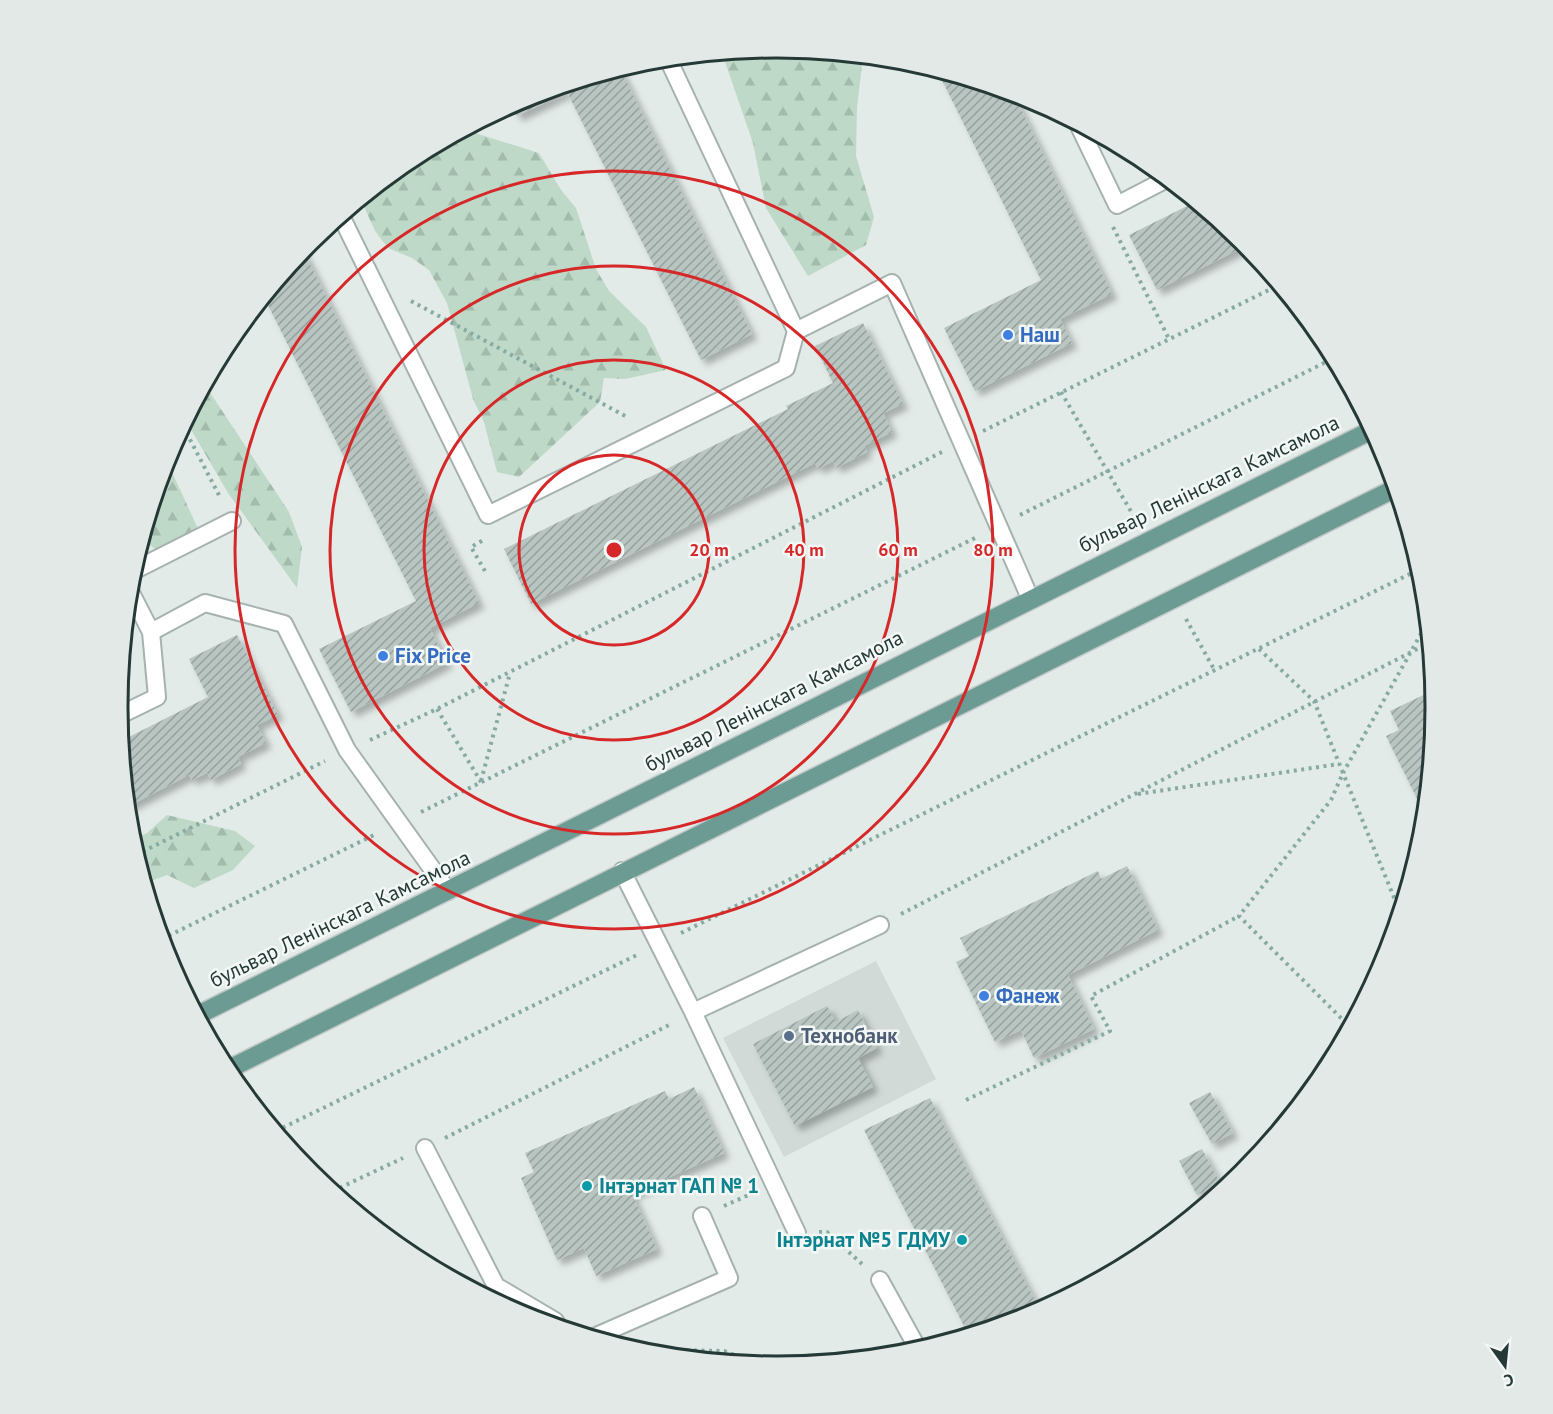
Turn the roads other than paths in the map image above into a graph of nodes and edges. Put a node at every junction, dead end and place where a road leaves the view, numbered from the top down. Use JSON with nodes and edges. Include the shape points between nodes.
{"nodes":[{"id":1,"x":672,"y":67,"type":"edge"},
{"id":2,"x":1086,"y":137,"type":"edge"},
{"id":3,"x":1158,"y":184,"type":"edge"},
{"id":4,"x":344,"y":224,"type":"edge"},
{"id":5,"x":796,"y":331,"type":"junction"},
{"id":6,"x":1364,"y":434,"type":"edge"},
{"id":7,"x":1388,"y":492,"type":"edge"},
{"id":8,"x":232,"y":521,"type":"road end"},
{"id":9,"x":144,"y":565,"type":"edge"},
{"id":10,"x":1030,"y":598,"type":"junction"},
{"id":11,"x":137,"y":604,"type":"edge"},
{"id":12,"x":151,"y":632,"type":"junction"},
{"id":13,"x":128,"y":711,"type":"edge"},
{"id":14,"x":622,"y":871,"type":"junction"},
{"id":15,"x":448,"y":891,"type":"junction"},
{"id":16,"x":880,"y":925,"type":"road end"},
{"id":17,"x":205,"y":1012,"type":"edge"},
{"id":18,"x":693,"y":1012,"type":"junction"},
{"id":19,"x":236,"y":1065,"type":"edge"},
{"id":20,"x":425,"y":1148,"type":"road end"},
{"id":21,"x":702,"y":1216,"type":"road end"},
{"id":22,"x":797,"y":1233,"type":"road end"},
{"id":23,"x":880,"y":1280,"type":"road end"},
{"id":24,"x":533,"y":1308,"type":"edge"},
{"id":25,"x":605,"y":1332,"type":"edge"},
{"id":26,"x":913,"y":1340,"type":"edge"}],
"edges":[{"from":1,"to":5,"type":"lane"},
{"from":2,"to":3,"type":"lane","via":[[1117,205]]},
{"from":4,"to":5,"type":"lane","via":[[488,515],[786,368]]},
{"from":5,"to":10,"type":"lane","via":[[892,283]]},
{"from":6,"to":10,"type":"main road","name":"бульвар Ленінскага Камсамола"},
{"from":7,"to":14,"type":"main road"},
{"from":8,"to":9,"type":"lane"},
{"from":10,"to":15,"type":"main road","name":"бульвар Ленінскага Камсамола"},
{"from":11,"to":12,"type":"lane"},
{"from":12,"to":13,"type":"lane","via":[[157,697]]},
{"from":12,"to":15,"type":"lane","via":[[205,603],[284,624],[347,750]]},
{"from":14,"to":18,"type":"lane"},
{"from":14,"to":19,"type":"main road"},
{"from":15,"to":17,"type":"main road","name":"бульвар Ленінскага Камсамола"},
{"from":16,"to":18,"type":"lane"},
{"from":18,"to":22,"type":"lane"},
{"from":20,"to":24,"type":"lane","via":[[496,1286]]},
{"from":21,"to":25,"type":"lane","via":[[729,1278]]},
{"from":23,"to":26,"type":"lane"}]}
